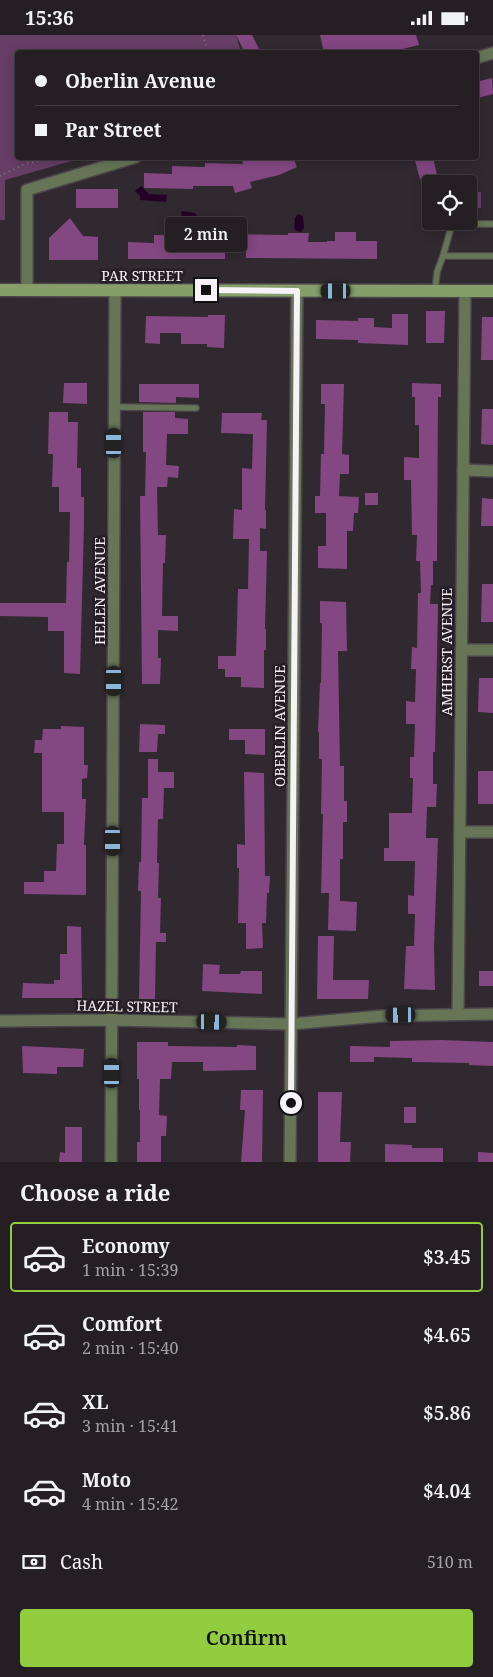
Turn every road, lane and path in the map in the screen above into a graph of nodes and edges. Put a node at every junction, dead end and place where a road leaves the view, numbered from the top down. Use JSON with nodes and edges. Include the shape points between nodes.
{"nodes":[{"id":1,"x":203,"y":35,"type":"edge"},
{"id":2,"x":207,"y":50,"type":"edge"},
{"id":3,"x":493,"y":53,"type":"edge"},
{"id":4,"x":479,"y":57,"type":"edge"},
{"id":5,"x":43,"y":160,"type":"edge"},
{"id":6,"x":126,"y":160,"type":"edge"},
{"id":7,"x":0,"y":175,"type":"edge"},
{"id":8,"x":493,"y":225,"type":"edge"},
{"id":9,"x":444,"y":256,"type":"junction"},
{"id":10,"x":493,"y":256,"type":"edge"},
{"id":11,"x":0,"y":290,"type":"edge"},
{"id":12,"x":27,"y":290,"type":"junction"},
{"id":13,"x":115,"y":290,"type":"junction"},
{"id":14,"x":297,"y":291,"type":"junction"},
{"id":15,"x":434,"y":291,"type":"junction"},
{"id":16,"x":465,"y":291,"type":"junction"},
{"id":17,"x":493,"y":291,"type":"edge"},
{"id":18,"x":115,"y":407,"type":"junction"},
{"id":19,"x":196,"y":408,"type":"dead end"},
{"id":20,"x":463,"y":470,"type":"junction"},
{"id":21,"x":493,"y":471,"type":"edge"},
{"id":22,"x":461,"y":650,"type":"junction"},
{"id":23,"x":493,"y":650,"type":"edge"},
{"id":24,"x":461,"y":832,"type":"junction"},
{"id":25,"x":493,"y":832,"type":"edge"},
{"id":26,"x":458,"y":1014,"type":"junction"},
{"id":27,"x":493,"y":1014,"type":"edge"},
{"id":28,"x":112,"y":1020,"type":"junction"},
{"id":29,"x":0,"y":1021,"type":"edge"},
{"id":30,"x":291,"y":1024,"type":"junction"},
{"id":31,"x":111,"y":1162,"type":"edge"},
{"id":32,"x":290,"y":1162,"type":"edge"}],
"edges":[{"from":1,"to":2,"type":"path"},
{"from":3,"to":4,"type":"street"},
{"from":5,"to":7,"type":"path"},
{"from":6,"to":12,"type":"street","via":[[27,189]]},
{"from":8,"to":9,"type":"lane","via":[[452,225]]},
{"from":9,"to":10,"type":"lane"},
{"from":9,"to":15,"type":"lane"},
{"from":11,"to":12,"type":"street","name":"PAR STREET"},
{"from":12,"to":13,"type":"street","name":"PAR STREET"},
{"from":13,"to":14,"type":"street","name":"PAR STREET"},
{"from":13,"to":18,"type":"street","name":"HELEN AVENUE"},
{"from":14,"to":15,"type":"street","name":"PAR STREET"},
{"from":14,"to":30,"type":"street","name":"OBERLIN AVENUE"},
{"from":15,"to":16,"type":"street","name":"PAR STREET"},
{"from":16,"to":17,"type":"street","name":"PAR STREET"},
{"from":16,"to":20,"type":"street","name":"AMHERST AVENUE"},
{"from":18,"to":19,"type":"lane"},
{"from":18,"to":28,"type":"street","name":"HELEN AVENUE"},
{"from":20,"to":21,"type":"street"},
{"from":20,"to":22,"type":"street","name":"AMHERST AVENUE"},
{"from":22,"to":23,"type":"street"},
{"from":22,"to":24,"type":"street","name":"AMHERST AVENUE"},
{"from":24,"to":25,"type":"street"},
{"from":24,"to":26,"type":"street","name":"AMHERST AVENUE"},
{"from":26,"to":27,"type":"street","name":"HAZEL STREET"},
{"from":26,"to":30,"type":"street","name":"HAZEL STREET","via":[[382,1016]]},
{"from":28,"to":29,"type":"street","name":"HAZEL STREET"},
{"from":28,"to":30,"type":"street","name":"HAZEL STREET"},
{"from":28,"to":31,"type":"street","name":"HELEN AVENUE"},
{"from":30,"to":32,"type":"street","name":"OBERLIN AVENUE"}]}
